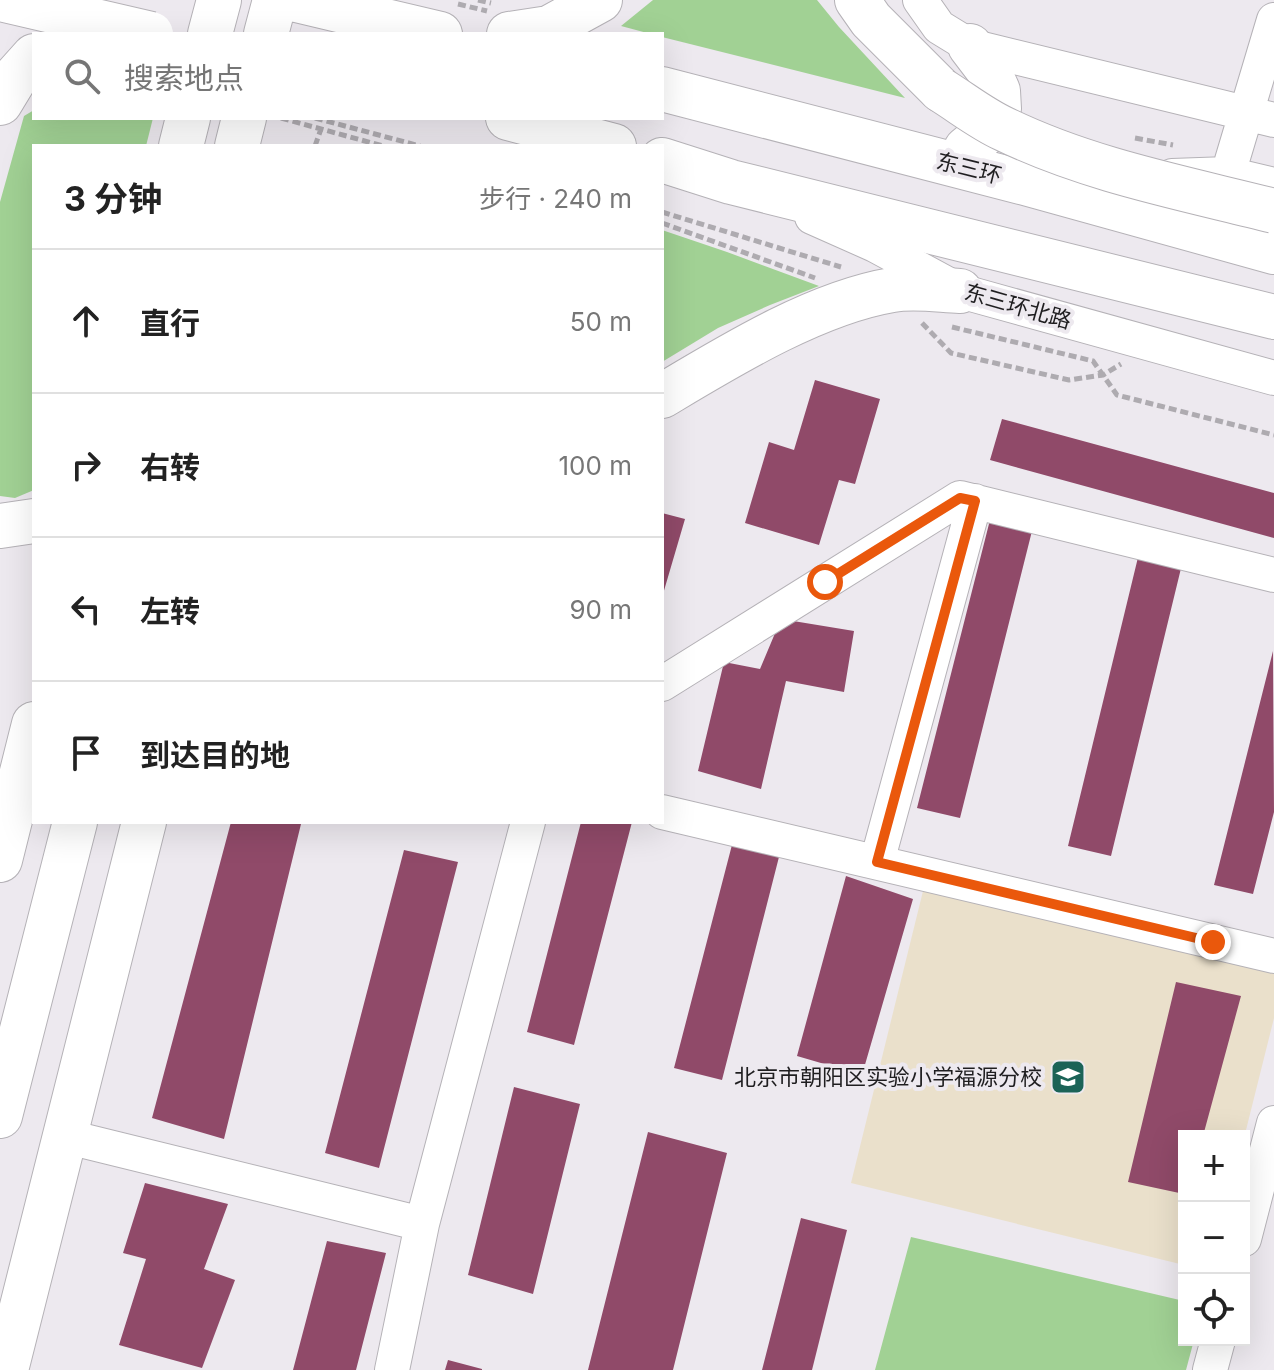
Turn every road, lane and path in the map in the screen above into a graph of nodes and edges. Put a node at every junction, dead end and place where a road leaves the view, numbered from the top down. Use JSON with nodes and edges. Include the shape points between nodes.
{"nodes":[{"id":1,"x":5,"y":0,"type":"edge"},
{"id":2,"x":478,"y":0,"type":"edge"},
{"id":3,"x":600,"y":0,"type":"edge"},
{"id":4,"x":857,"y":0,"type":"edge"},
{"id":5,"x":920,"y":0,"type":"edge"},
{"id":6,"x":277,"y":16,"type":"edge"},
{"id":7,"x":500,"y":19,"type":"edge"},
{"id":8,"x":1274,"y":20,"type":"edge"},
{"id":9,"x":84,"y":28,"type":"edge"},
{"id":10,"x":129,"y":32,"type":"edge"},
{"id":11,"x":422,"y":32,"type":"edge"},
{"id":12,"x":970,"y":46,"type":"junction"},
{"id":13,"x":32,"y":58,"type":"edge"},
{"id":14,"x":664,"y":90,"type":"edge"},
{"id":15,"x":0,"y":103,"type":"edge"},
{"id":16,"x":1261,"y":117,"type":"edge"},
{"id":17,"x":188,"y":120,"type":"edge"},
{"id":18,"x":244,"y":120,"type":"edge"},
{"id":19,"x":288,"y":120,"type":"edge"},
{"id":20,"x":322,"y":120,"type":"edge"},
{"id":21,"x":477,"y":120,"type":"edge"},
{"id":22,"x":516,"y":120,"type":"edge"},
{"id":23,"x":321,"y":129,"type":"junction"},
{"id":24,"x":182,"y":144,"type":"edge"},
{"id":25,"x":238,"y":144,"type":"edge"},
{"id":26,"x":316,"y":144,"type":"edge"},
{"id":27,"x":376,"y":144,"type":"edge"},
{"id":28,"x":412,"y":144,"type":"edge"},
{"id":29,"x":496,"y":144,"type":"edge"},
{"id":30,"x":606,"y":144,"type":"edge"},
{"id":31,"x":664,"y":161,"type":"edge"},
{"id":32,"x":943,"y":162,"type":"junction"},
{"id":33,"x":1228,"y":174,"type":"junction"},
{"id":34,"x":731,"y":182,"type":"junction"},
{"id":35,"x":1025,"y":183,"type":"junction"},
{"id":36,"x":1274,"y":185,"type":"edge"},
{"id":37,"x":1274,"y":211,"type":"edge"},
{"id":38,"x":1274,"y":252,"type":"edge"},
{"id":39,"x":960,"y":291,"type":"junction"},
{"id":40,"x":1274,"y":317,"type":"edge"},
{"id":41,"x":994,"y":337,"type":"dead end"},
{"id":42,"x":1274,"y":378,"type":"edge"},
{"id":43,"x":664,"y":395,"type":"edge"},
{"id":44,"x":1274,"y":435,"type":"edge"},
{"id":45,"x":975,"y":501,"type":"junction"},
{"id":46,"x":32,"y":521,"type":"edge"},
{"id":47,"x":0,"y":526,"type":"edge"},
{"id":48,"x":1274,"y":575,"type":"edge"},
{"id":49,"x":664,"y":683,"type":"edge"},
{"id":50,"x":32,"y":732,"type":"edge"},
{"id":51,"x":664,"y":812,"type":"edge"},
{"id":52,"x":143,"y":824,"type":"edge"},
{"id":53,"x":527,"y":824,"type":"edge"},
{"id":54,"x":76,"y":826,"type":"edge"},
{"id":55,"x":0,"y":860,"type":"edge"},
{"id":56,"x":877,"y":862,"type":"junction"},
{"id":57,"x":1274,"y":956,"type":"edge"},
{"id":58,"x":0,"y":1116,"type":"edge"},
{"id":59,"x":1274,"y":1123,"type":"edge"},
{"id":60,"x":64,"y":1136,"type":"junction"},
{"id":61,"x":1250,"y":1216,"type":"edge"},
{"id":62,"x":422,"y":1224,"type":"junction"},
{"id":63,"x":1216,"y":1346,"type":"edge"},
{"id":64,"x":6,"y":1370,"type":"edge"},
{"id":65,"x":392,"y":1370,"type":"edge"},
{"id":66,"x":1210,"y":1370,"type":"edge"}],
"edges":[{"from":1,"to":9,"type":"main road","bridge":true},
{"from":2,"to":7,"type":"path"},
{"from":3,"to":7,"type":"main road","via":[[549,28]]},
{"from":4,"to":37,"type":"main road","bridge":true,"via":[[941,90],[1002,129],[1110,169]]},
{"from":5,"to":12,"type":"street","via":[[939,27]]},
{"from":6,"to":11,"type":"main road"},
{"from":8,"to":16,"type":"street"},
{"from":9,"to":10,"type":"main road","bridge":true},
{"from":12,"to":16,"type":"street"},
{"from":12,"to":32,"type":"main road","via":[[989,71],[999,109],[989,130]]},
{"from":13,"to":15,"type":"main road"},
{"from":14,"to":32,"type":"main road","name":"东三环"},
{"from":16,"to":33,"type":"street"},
{"from":17,"to":24,"type":"main road"},
{"from":18,"to":25,"type":"main road"},
{"from":19,"to":23,"type":"path"},
{"from":20,"to":28,"type":"path"},
{"from":21,"to":29,"type":"main road"},
{"from":22,"to":30,"type":"main road"},
{"from":23,"to":26,"type":"path"},
{"from":23,"to":27,"type":"path"},
{"from":31,"to":34,"type":"main road"},
{"from":32,"to":35,"type":"main road","name":"东三环"},
{"from":33,"to":35,"type":"street"},
{"from":33,"to":36,"type":"street"},
{"from":34,"to":39,"type":"street","name":"东三环北路","via":[[875,245]]},
{"from":34,"to":40,"type":"main road"},
{"from":35,"to":38,"type":"main road","name":"东三环"},
{"from":39,"to":42,"type":"street","name":"东三环北路"},
{"from":39,"to":43,"type":"main road","via":[[895,289],[855,298],[731,354]]},
{"from":41,"to":44,"type":"path","via":[[1093,361],[1117,395]]},
{"from":45,"to":48,"type":"street"},
{"from":45,"to":49,"type":"street","via":[[960,498]]},
{"from":45,"to":56,"type":"street"},
{"from":46,"to":47,"type":"main road"},
{"from":50,"to":55,"type":"main road"},
{"from":51,"to":56,"type":"street"},
{"from":52,"to":60,"type":"main road"},
{"from":53,"to":62,"type":"street"},
{"from":54,"to":58,"type":"main road"},
{"from":56,"to":57,"type":"street"},
{"from":59,"to":61,"type":"street"},
{"from":60,"to":62,"type":"street"},
{"from":60,"to":64,"type":"main road"},
{"from":62,"to":65,"type":"street"},
{"from":63,"to":66,"type":"street"}]}
